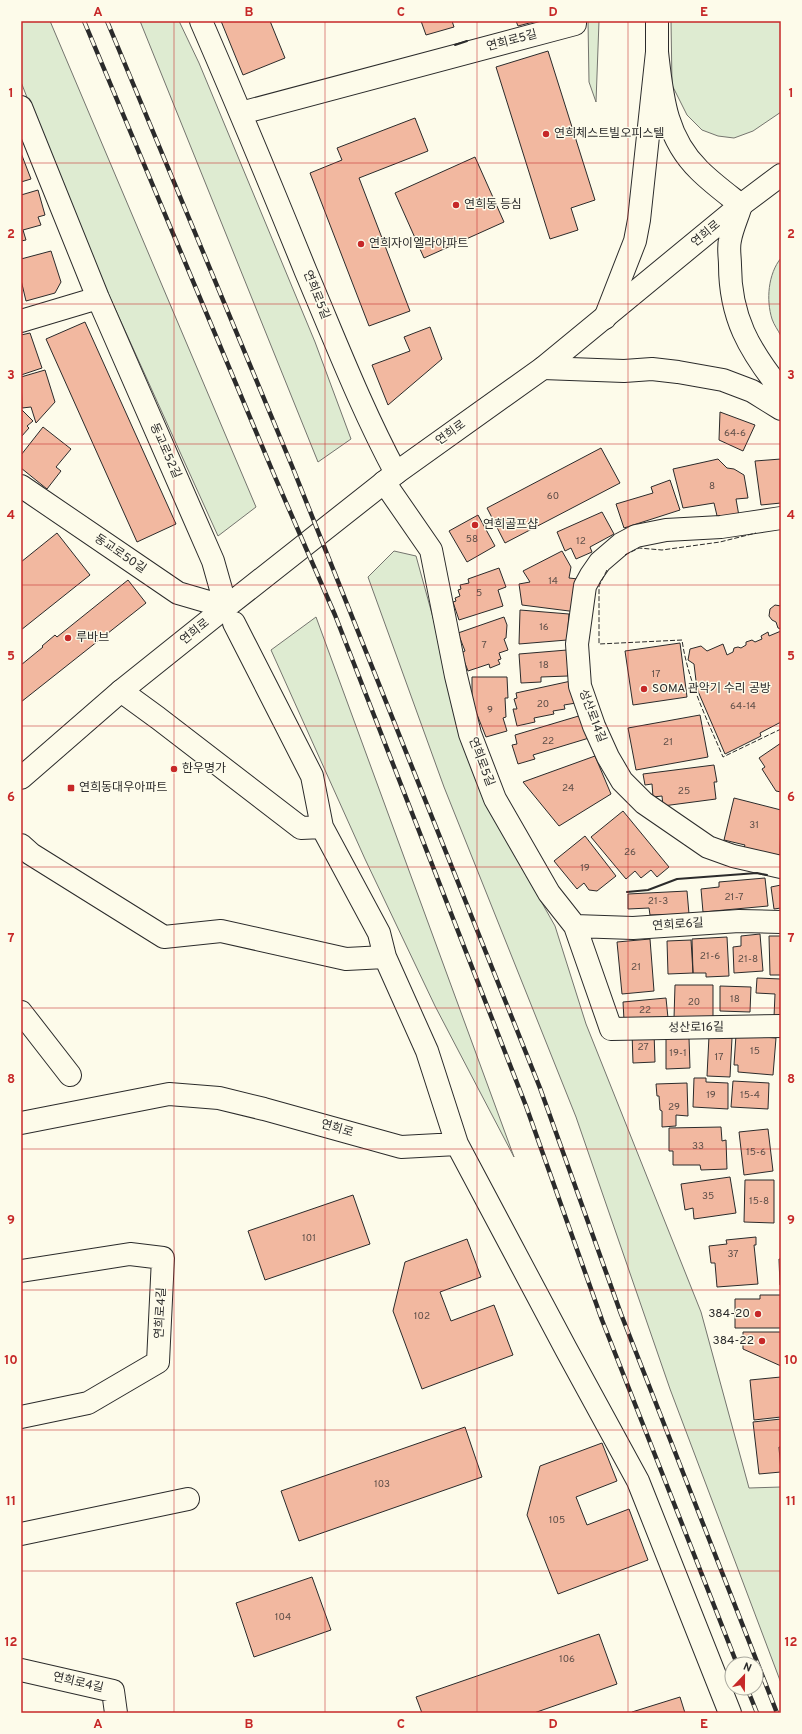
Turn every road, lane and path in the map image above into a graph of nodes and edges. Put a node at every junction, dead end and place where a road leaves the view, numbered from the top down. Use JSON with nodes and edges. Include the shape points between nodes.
{"nodes":[{"id":1,"x":201,"y":21,"type":"edge"},
{"id":2,"x":657,"y":21,"type":"edge"},
{"id":3,"x":575,"y":22,"type":"edge"},
{"id":4,"x":657,"y":52,"type":"junction"},
{"id":5,"x":21,"y":107,"type":"edge"},
{"id":6,"x":241,"y":114,"type":"junction"},
{"id":7,"x":781,"y":175,"type":"edge"},
{"id":8,"x":741,"y":205,"type":"junction"},
{"id":9,"x":98,"y":298,"type":"junction"},
{"id":10,"x":605,"y":318,"type":"junction"},
{"id":11,"x":21,"y":321,"type":"edge"},
{"id":12,"x":543,"y":368,"type":"junction"},
{"id":13,"x":781,"y":390,"type":"edge"},
{"id":14,"x":781,"y":409,"type":"edge"},
{"id":15,"x":390,"y":478,"type":"junction"},
{"id":16,"x":21,"y":486,"type":"edge"},
{"id":17,"x":781,"y":518,"type":"edge"},
{"id":18,"x":230,"y":615,"type":"junction"},
{"id":19,"x":121,"y":691,"type":"junction"},
{"id":20,"x":21,"y":778,"type":"edge"},
{"id":21,"x":322,"y":827,"type":"junction"},
{"id":22,"x":21,"y":845,"type":"edge"},
{"id":23,"x":781,"y":867,"type":"edge"},
{"id":24,"x":781,"y":922,"type":"edge"},
{"id":25,"x":575,"y":926,"type":"junction"},
{"id":26,"x":385,"y":957,"type":"junction"},
{"id":27,"x":21,"y":1012,"type":"edge"},
{"id":28,"x":781,"y":1026,"type":"edge"},
{"id":29,"x":611,"y":1029,"type":"joint"},
{"id":30,"x":70,"y":1075,"type":"dead end"},
{"id":31,"x":21,"y":1123,"type":"edge"},
{"id":32,"x":457,"y":1144,"type":"junction"},
{"id":33,"x":21,"y":1271,"type":"edge"},
{"id":34,"x":21,"y":1417,"type":"edge"},
{"id":35,"x":188,"y":1498,"type":"dead end"},
{"id":36,"x":21,"y":1534,"type":"edge"},
{"id":37,"x":21,"y":1670,"type":"edge"},
{"id":38,"x":116,"y":1713,"type":"edge"},
{"id":39,"x":730,"y":1713,"type":"edge"}],
"edges":[{"from":1,"to":6,"type":"street","name":"연희로5길"},
{"from":2,"to":4,"type":"street"},
{"from":3,"to":6,"type":"street","name":"연희로5길"},
{"from":4,"to":8,"type":"street","via":[[664,107],[682,150],[698,170]]},
{"from":4,"to":10,"type":"street","via":[[640,220]]},
{"from":5,"to":9,"type":"street","name":"동교로52길"},
{"from":6,"to":15,"type":"street","name":"연희로5길","via":[[375,435]]},
{"from":7,"to":8,"type":"street","name":"연희로"},
{"from":8,"to":10,"type":"street","name":"연희로"},
{"from":8,"to":13,"type":"street","via":[[730,241],[730,282],[735,310],[744,336]]},
{"from":9,"to":11,"type":"street"},
{"from":9,"to":18,"type":"street","name":"동교로52길","via":[[213,561]]},
{"from":10,"to":12,"type":"street","name":"연희로"},
{"from":12,"to":14,"type":"street","via":[[624,371],[652,369],[678,372],[723,380],[752,391]]},
{"from":12,"to":15,"type":"street","name":"연희로"},
{"from":15,"to":18,"type":"street","name":"연희로"},
{"from":15,"to":25,"type":"street","name":"연희로5길","via":[[431,550],[470,734],[495,799],[549,893]]},
{"from":16,"to":18,"type":"street","name":"동교로50길","via":[[178,593]]},
{"from":17,"to":23,"type":"street","name":"성산로14길","via":[[721,527],[666,530],[636,536],[626,541],[600,562],[585,586],[577,644],[580,686],[594,726],[622,781],[644,804],[708,847],[733,856]]},
{"from":18,"to":19,"type":"street","name":"연희로"},
{"from":18,"to":21,"type":"street","via":[[312,776]]},
{"from":19,"to":20,"type":"street","name":"연희로"},
{"from":19,"to":21,"type":"street","via":[[301,828]]},
{"from":21,"to":26,"type":"street","via":[[379,933]]},
{"from":22,"to":26,"type":"street","via":[[31,854],[164,937],[221,931],[346,959]]},
{"from":24,"to":25,"type":"street","name":"연희로6길","via":[[633,928]]},
{"from":25,"to":29,"type":"street","name":"연희로5길"},
{"from":26,"to":32,"type":"street","via":[[427,1051]]},
{"from":27,"to":30,"type":"street"},
{"from":28,"to":29,"type":"street","name":"성산로16길"},
{"from":31,"to":32,"type":"street","name":"연희로","via":[[169,1094],[226,1100],[264,1108],[401,1147]]},
{"from":32,"to":39,"type":"street","via":[[638,1481]]},
{"from":33,"to":34,"type":"street","name":"연희로4길","via":[[130,1254],[163,1258],[158,1362],[88,1402]]},
{"from":35,"to":36,"type":"street"},
{"from":37,"to":38,"type":"street","name":"연희로4길","via":[[113,1691]]}]}
